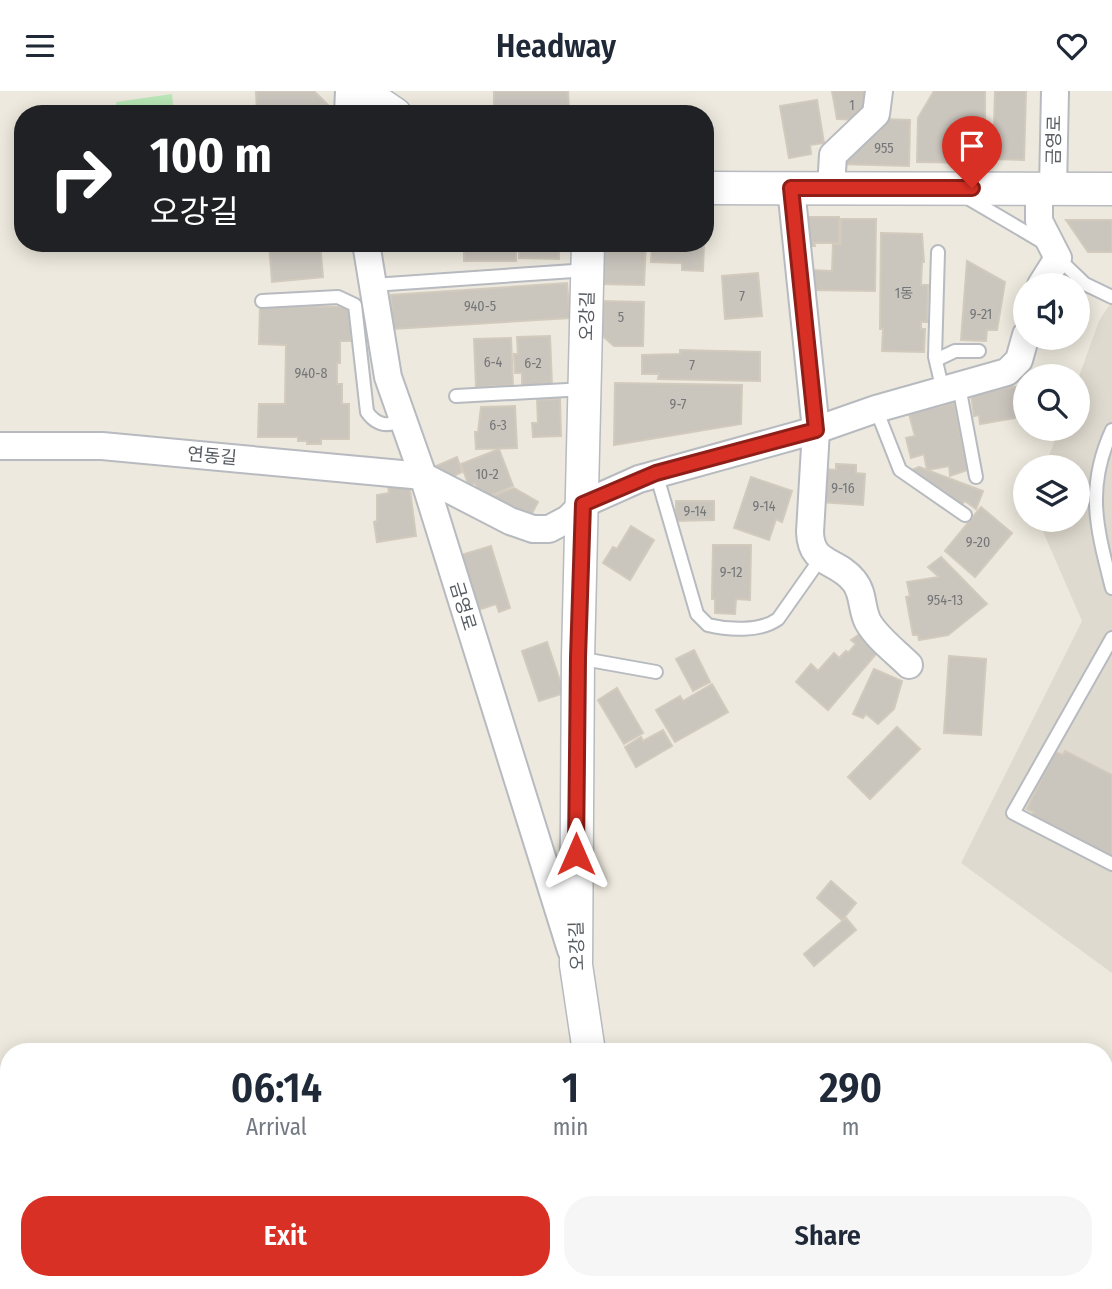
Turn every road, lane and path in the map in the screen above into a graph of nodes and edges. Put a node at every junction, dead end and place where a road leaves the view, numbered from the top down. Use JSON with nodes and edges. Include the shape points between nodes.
{"nodes":[{"id":1,"x":361,"y":91,"type":"edge"},
{"id":2,"x":879,"y":91,"type":"edge"},
{"id":3,"x":1055,"y":91,"type":"edge"},
{"id":4,"x":382,"y":105,"type":"edge"},
{"id":5,"x":714,"y":188,"type":"edge"},
{"id":6,"x":791,"y":188,"type":"junction"},
{"id":7,"x":831,"y":188,"type":"junction"},
{"id":8,"x":950,"y":188,"type":"junction"},
{"id":9,"x":1046,"y":189,"type":"junction"},
{"id":10,"x":1112,"y":189,"type":"edge"},
{"id":11,"x":368,"y":252,"type":"edge"},
{"id":12,"x":939,"y":252,"type":"dead end"},
{"id":13,"x":1055,"y":253,"type":"junction"},
{"id":14,"x":588,"y":256,"type":"edge"},
{"id":15,"x":1046,"y":273,"type":"edge"},
{"id":16,"x":373,"y":285,"type":"junction"},
{"id":17,"x":1112,"y":297,"type":"edge"},
{"id":18,"x":262,"y":301,"type":"dead end"},
{"id":19,"x":1021,"y":350,"type":"edge"},
{"id":20,"x":979,"y":351,"type":"dead end"},
{"id":21,"x":936,"y":360,"type":"junction"},
{"id":22,"x":951,"y":388,"type":"junction"},
{"id":23,"x":585,"y":389,"type":"junction"},
{"id":24,"x":456,"y":396,"type":"dead end"},
{"id":25,"x":876,"y":409,"type":"junction"},
{"id":26,"x":402,"y":420,"type":"junction"},
{"id":27,"x":816,"y":430,"type":"junction"},
{"id":28,"x":1112,"y":430,"type":"edge"},
{"id":29,"x":0,"y":446,"type":"edge"},
{"id":30,"x":656,"y":473,"type":"junction"},
{"id":31,"x":423,"y":476,"type":"junction"},
{"id":32,"x":976,"y":477,"type":"dead end"},
{"id":33,"x":583,"y":504,"type":"junction"},
{"id":34,"x":965,"y":515,"type":"dead end"},
{"id":35,"x":821,"y":558,"type":"junction"},
{"id":36,"x":1112,"y":588,"type":"edge"},
{"id":37,"x":1112,"y":638,"type":"edge"},
{"id":38,"x":578,"y":658,"type":"junction"},
{"id":39,"x":909,"y":665,"type":"dead end"},
{"id":40,"x":656,"y":672,"type":"dead end"},
{"id":41,"x":1112,"y":864,"type":"edge"},
{"id":42,"x":576,"y":965,"type":"junction"},
{"id":43,"x":588,"y":1043,"type":"edge"}],
"edges":[{"from":1,"to":4,"type":"street"},
{"from":2,"to":7,"type":"street","via":[[876,114],[833,155]]},
{"from":3,"to":9,"type":"street","name":"금영로"},
{"from":5,"to":6,"type":"street","name":"금영로"},
{"from":6,"to":7,"type":"street","name":"금영로"},
{"from":6,"to":27,"type":"street"},
{"from":7,"to":8,"type":"street","name":"금영로"},
{"from":8,"to":9,"type":"street","name":"금영로"},
{"from":8,"to":13,"type":"lane"},
{"from":9,"to":10,"type":"street","name":"금영로"},
{"from":9,"to":13,"type":"street","name":"금영로","via":[[1039,221]]},
{"from":11,"to":16,"type":"street","name":"금영로"},
{"from":12,"to":21,"type":"lane"},
{"from":13,"to":15,"type":"street"},
{"from":13,"to":17,"type":"lane","via":[[1085,284]]},
{"from":14,"to":16,"type":"lane"},
{"from":14,"to":23,"type":"street","name":"오강길"},
{"from":16,"to":26,"type":"street","name":"금영로","via":[[388,377]]},
{"from":18,"to":26,"type":"lane","via":[[338,297],[355,305],[367,412],[384,425]]},
{"from":19,"to":22,"type":"street","via":[[1016,366]]},
{"from":20,"to":21,"type":"lane","via":[[955,351]]},
{"from":21,"to":22,"type":"lane"},
{"from":22,"to":25,"type":"street"},
{"from":22,"to":32,"type":"lane"},
{"from":23,"to":24,"type":"lane"},
{"from":23,"to":33,"type":"street","name":"오강길"},
{"from":25,"to":27,"type":"street"},
{"from":25,"to":34,"type":"lane","via":[[900,470]]},
{"from":26,"to":31,"type":"street","name":"금영로"},
{"from":27,"to":30,"type":"street"},
{"from":27,"to":35,"type":"street","via":[[810,532],[814,552]]},
{"from":28,"to":36,"type":"lane","via":[[1097,473],[1095,501]]},
{"from":29,"to":31,"type":"street","name":"연동길","via":[[102,446]]},
{"from":30,"to":33,"type":"street"},
{"from":30,"to":35,"type":"lane","via":[[697,614],[708,625],[750,628],[771,624]]},
{"from":31,"to":33,"type":"street","via":[[533,529],[555,527]]},
{"from":31,"to":42,"type":"street","name":"금영로","via":[[493,687]]},
{"from":33,"to":38,"type":"street","name":"오강길"},
{"from":35,"to":39,"type":"street","via":[[853,579],[869,625]]},
{"from":37,"to":41,"type":"lane","via":[[1013,813]]},
{"from":38,"to":40,"type":"lane"},
{"from":38,"to":42,"type":"street","name":"오강길"},
{"from":42,"to":43,"type":"street","name":"오강길"}]}
